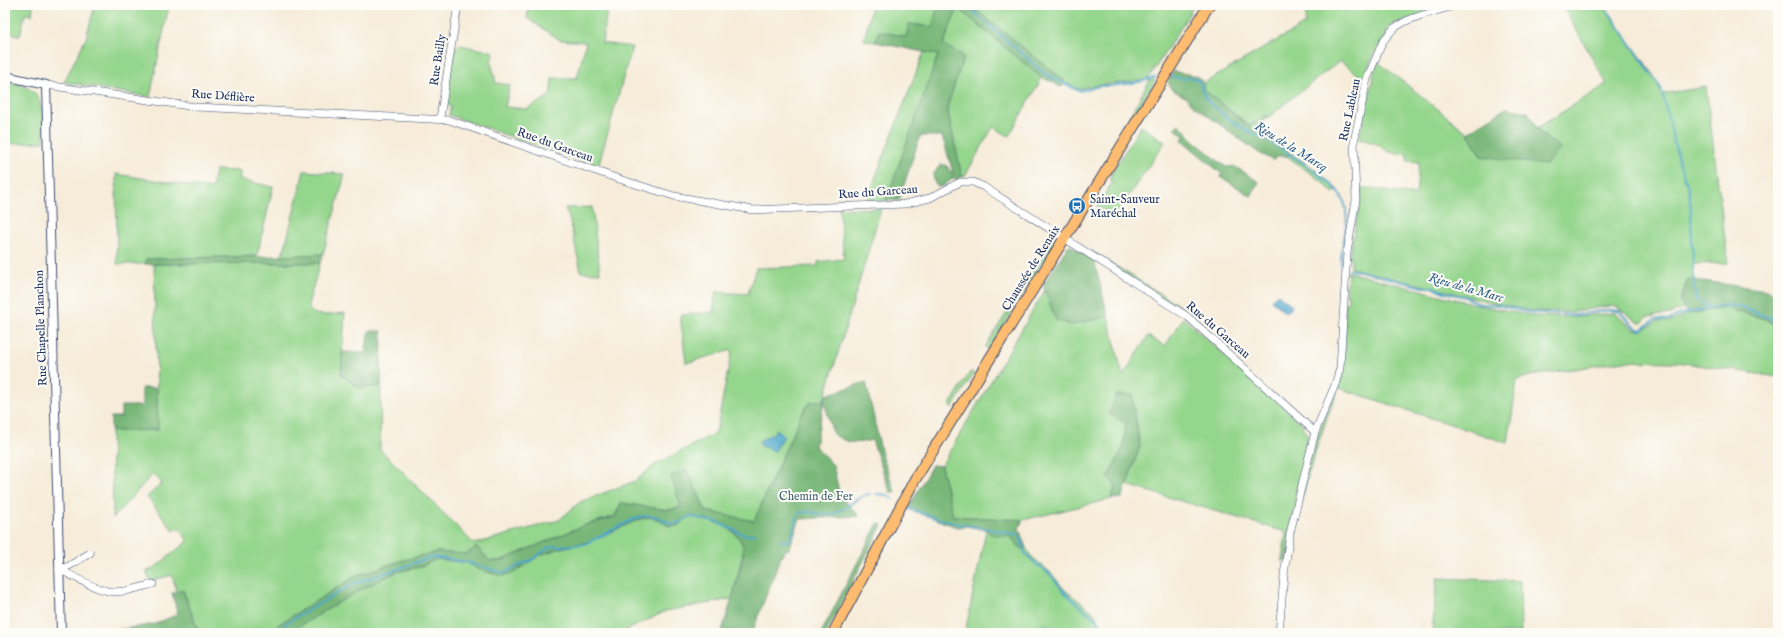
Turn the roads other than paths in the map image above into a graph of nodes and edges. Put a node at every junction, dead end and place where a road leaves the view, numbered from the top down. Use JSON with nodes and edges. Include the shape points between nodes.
{"nodes":[{"id":1,"x":458,"y":5,"type":"edge"},
{"id":2,"x":1208,"y":5,"type":"edge"},
{"id":3,"x":1457,"y":5,"type":"edge"},
{"id":4,"x":5,"y":76,"type":"edge"},
{"id":5,"x":46,"y":85,"type":"junction"},
{"id":6,"x":440,"y":118,"type":"junction"},
{"id":7,"x":1065,"y":238,"type":"junction"},
{"id":8,"x":1315,"y":432,"type":"junction"},
{"id":9,"x":90,"y":553,"type":"dead end"},
{"id":10,"x":59,"y":569,"type":"junction"},
{"id":11,"x":153,"y":584,"type":"dead end"},
{"id":12,"x":61,"y":633,"type":"edge"},
{"id":13,"x":833,"y":633,"type":"edge"},
{"id":14,"x":1279,"y":633,"type":"edge"}],
"edges":[{"from":1,"to":6,"type":"street","name":"Rue Bailly"},
{"from":2,"to":7,"type":"main road","name":"Chaussée de Renaix"},
{"from":3,"to":8,"type":"street","name":"Rue Lableau","via":[[1419,16],[1394,28],[1383,41],[1367,79],[1354,142],[1356,200],[1348,245],[1339,376]]},
{"from":4,"to":5,"type":"street","name":"Rue Déflière"},
{"from":5,"to":6,"type":"street","name":"Rue Déflière","via":[[196,107]]},
{"from":5,"to":10,"type":"street","name":"Rue Chapelle Planchon"},
{"from":6,"to":7,"type":"street","name":"Rue du Garceau","via":[[618,180],[674,196],[753,210],[905,204],[930,198],[960,182],[973,182]]},
{"from":7,"to":8,"type":"street","name":"Rue du Garceau","via":[[1195,322]]},
{"from":7,"to":13,"type":"main road","name":"Chaussée de Renaix","via":[[901,503]]},
{"from":8,"to":14,"type":"street","via":[[1290,533]]},
{"from":9,"to":10,"type":"street"},
{"from":10,"to":11,"type":"street","via":[[112,592]]},
{"from":10,"to":12,"type":"street","name":"Rue Chapelle Planchon"}]}
